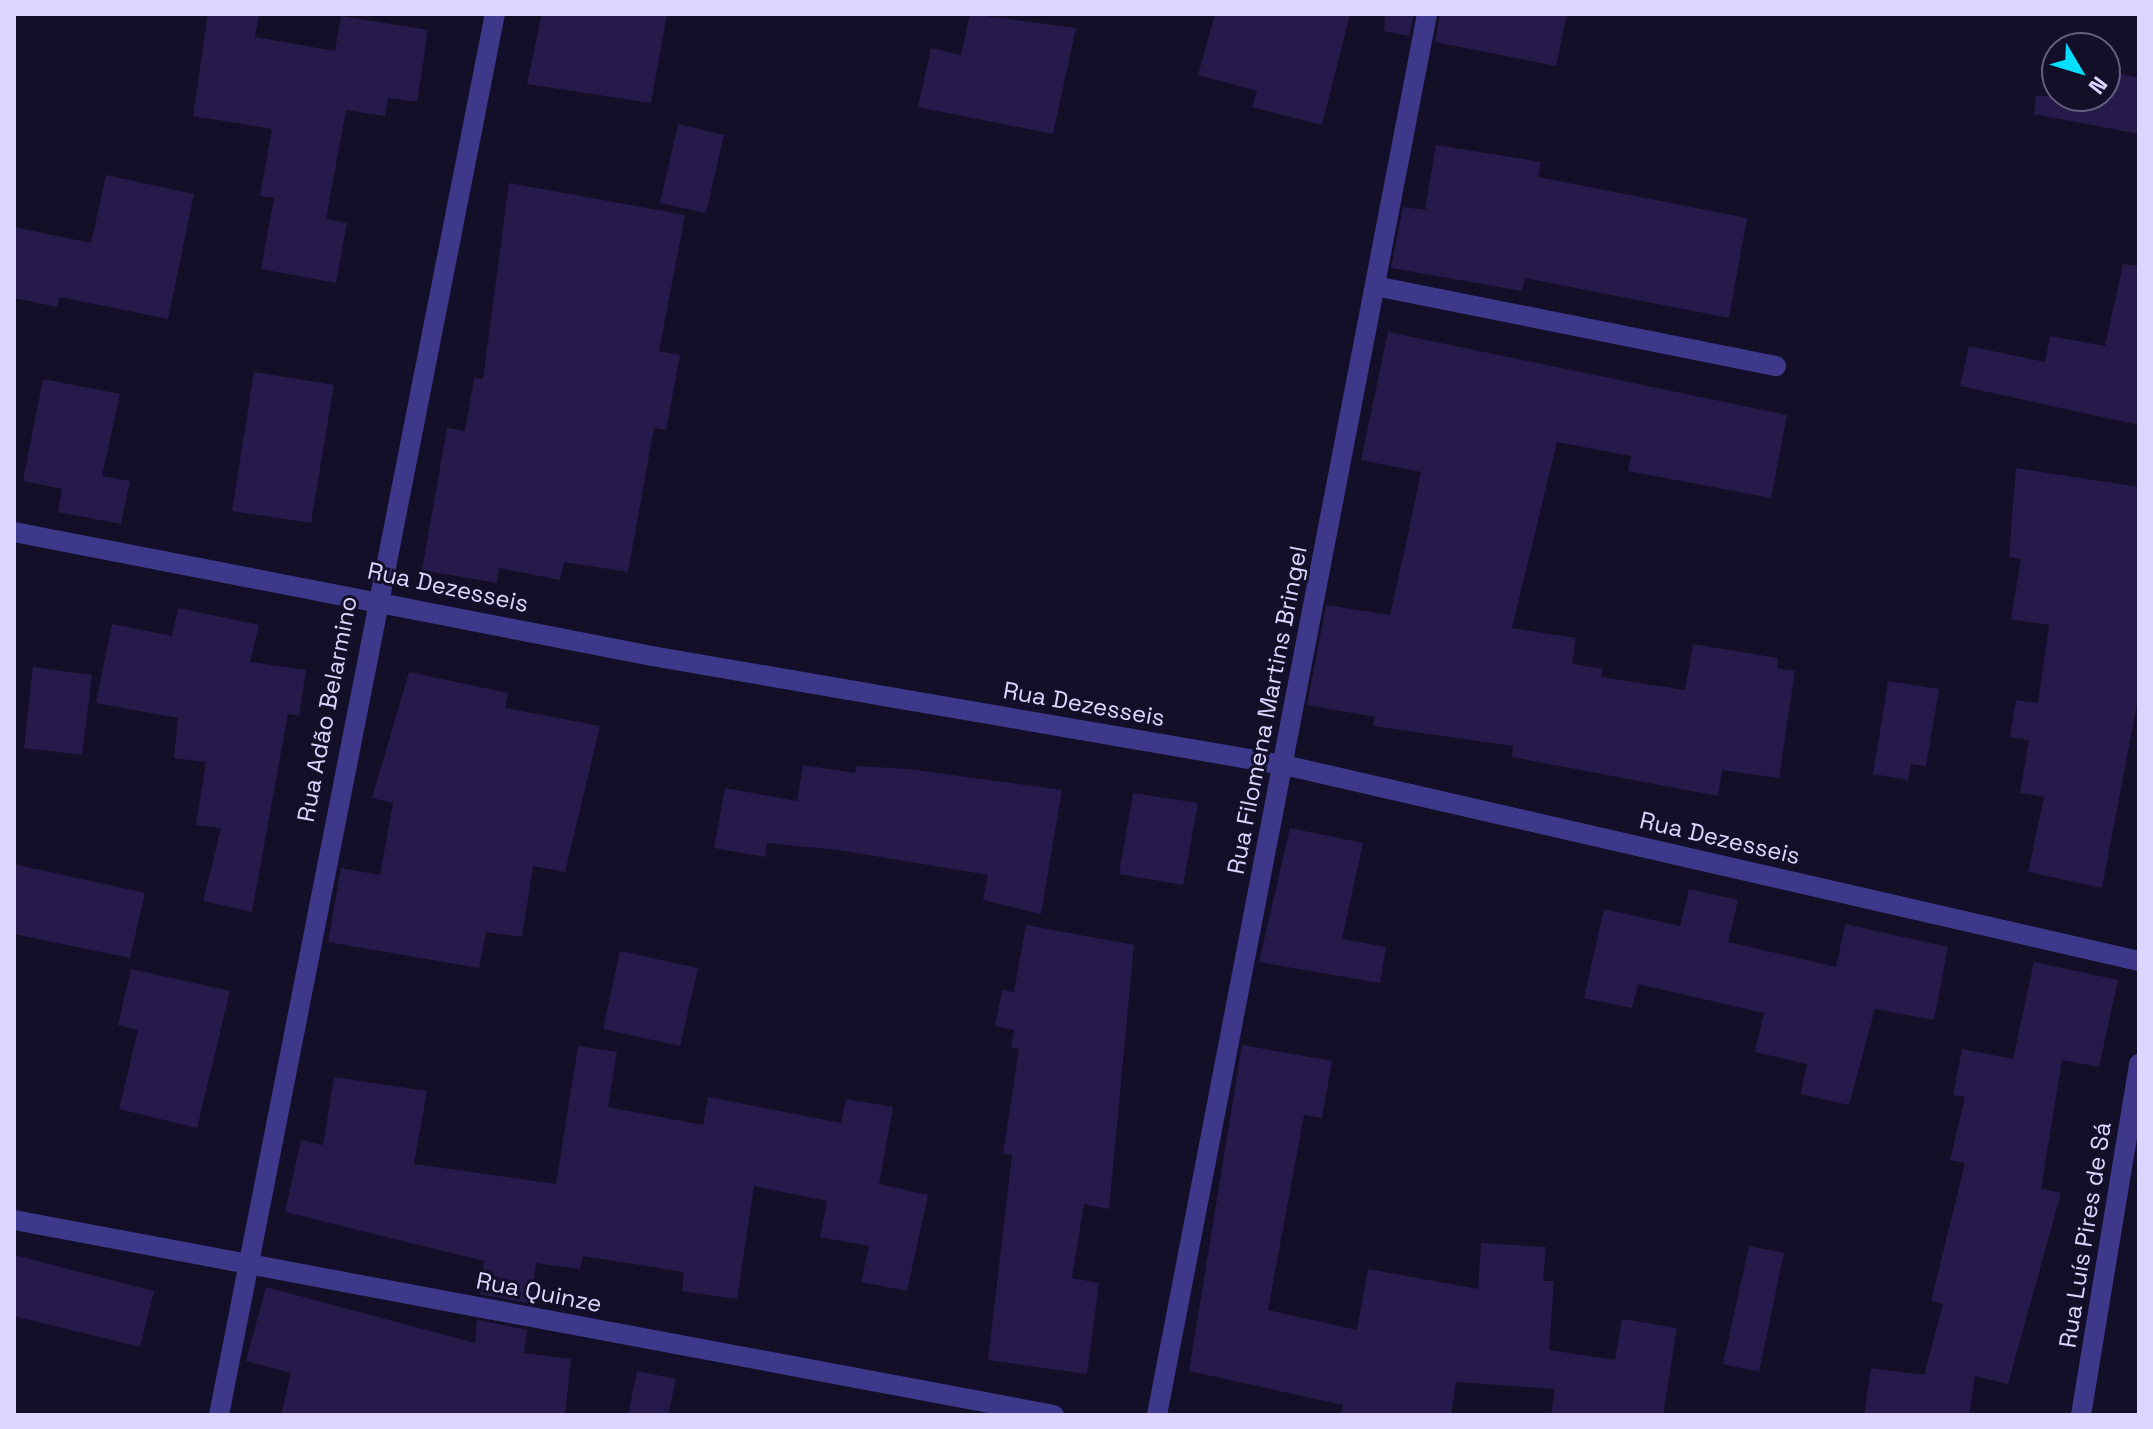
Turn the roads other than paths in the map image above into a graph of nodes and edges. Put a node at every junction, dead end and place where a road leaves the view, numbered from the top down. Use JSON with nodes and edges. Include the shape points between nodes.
{"nodes":[{"id":1,"x":495,"y":14,"type":"edge"},
{"id":2,"x":1427,"y":14,"type":"edge"},
{"id":3,"x":1375,"y":286,"type":"junction"},
{"id":4,"x":1776,"y":366,"type":"dead end"},
{"id":5,"x":14,"y":532,"type":"edge"},
{"id":6,"x":375,"y":598,"type":"junction"},
{"id":7,"x":1284,"y":765,"type":"junction"},
{"id":8,"x":2139,"y":961,"type":"edge"},
{"id":9,"x":2139,"y":1064,"type":"edge"},
{"id":10,"x":14,"y":1220,"type":"edge"},
{"id":11,"x":249,"y":1264,"type":"junction"},
{"id":12,"x":219,"y":1415,"type":"edge"},
{"id":13,"x":1054,"y":1415,"type":"edge"},
{"id":14,"x":1157,"y":1415,"type":"edge"},
{"id":15,"x":2081,"y":1415,"type":"edge"}],
"edges":[{"from":1,"to":6,"type":"street","name":"Rua Adão Belarmino"},
{"from":2,"to":3,"type":"street","name":"Rua Filomena Martins Bringel"},
{"from":3,"to":4,"type":"street"},
{"from":3,"to":7,"type":"street","name":"Rua Filomena Martins Bringel"},
{"from":5,"to":6,"type":"street","name":"Rua Dezesseis"},
{"from":6,"to":7,"type":"street","name":"Rua Dezesseis","via":[[652,656]]},
{"from":6,"to":11,"type":"street","name":"Rua Adão Belarmino"},
{"from":7,"to":8,"type":"street","name":"Rua Dezesseis"},
{"from":7,"to":14,"type":"street","name":"Rua Filomena Martins Bringel"},
{"from":9,"to":15,"type":"street","name":"Rua Luís Pires de Sá"},
{"from":10,"to":11,"type":"street","name":"Rua Quinze"},
{"from":11,"to":12,"type":"street","name":"Rua Adão Belarmino"},
{"from":11,"to":13,"type":"street","name":"Rua Quinze"}]}
